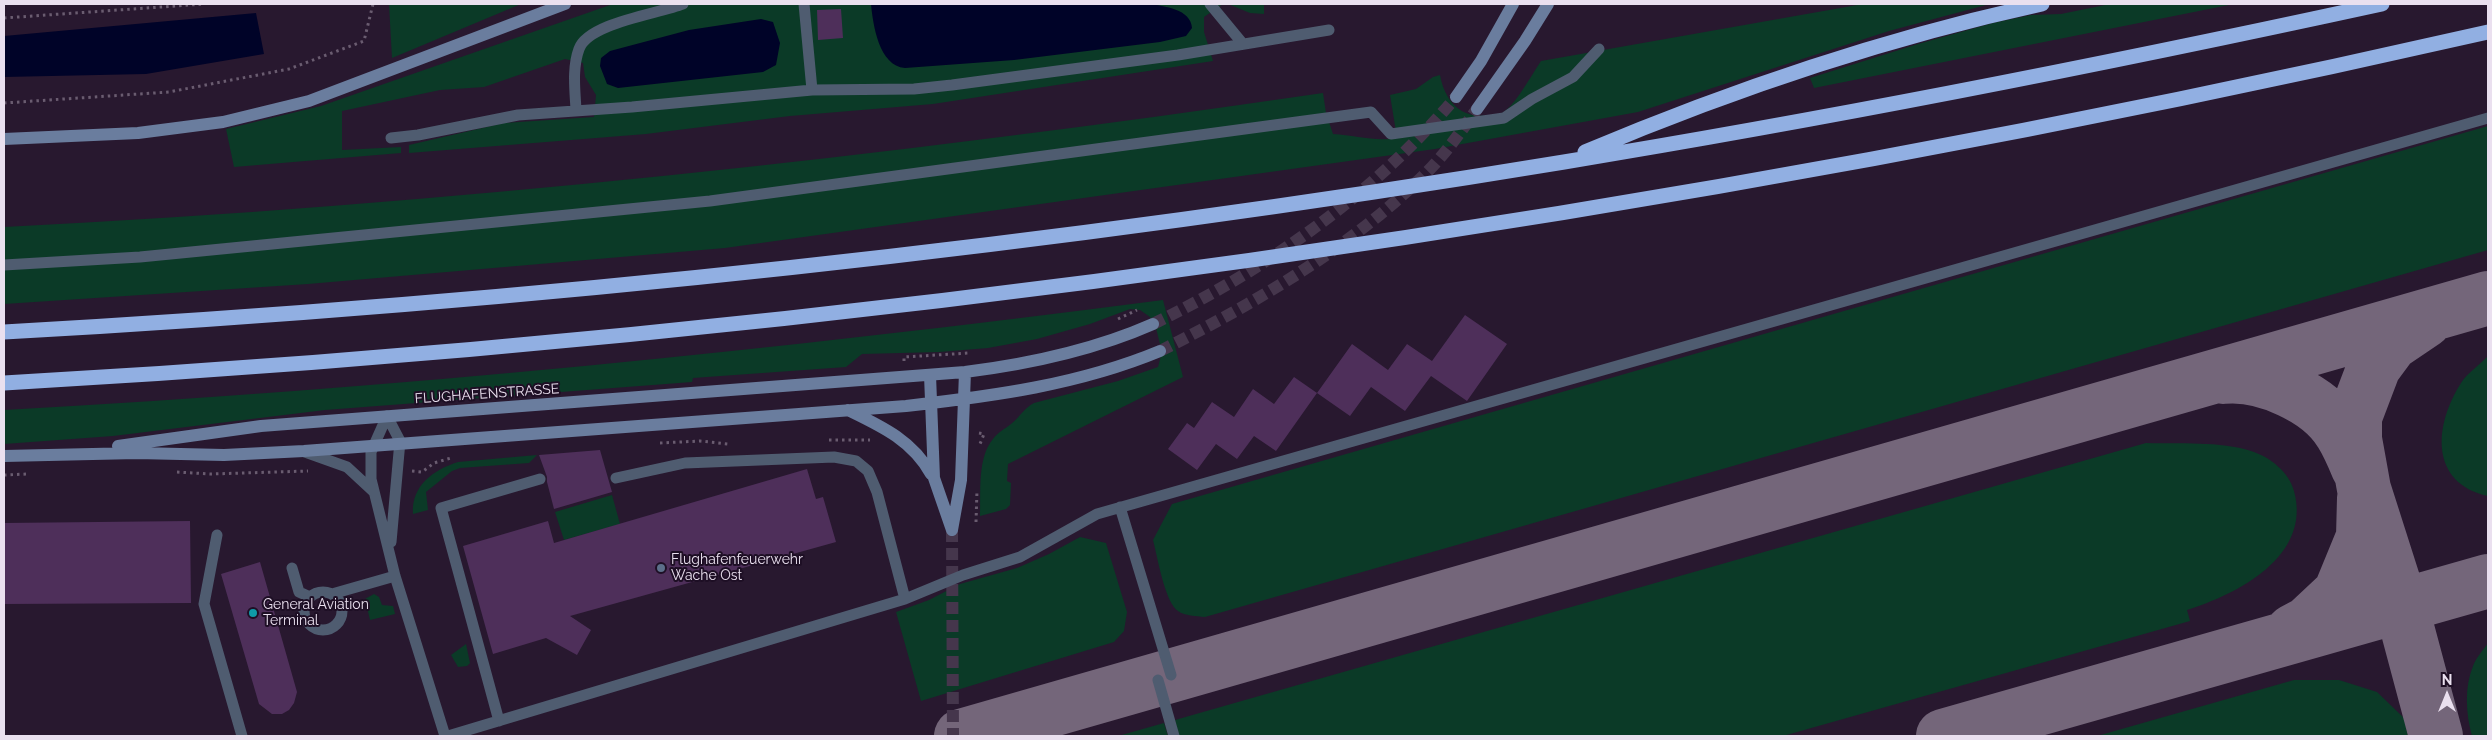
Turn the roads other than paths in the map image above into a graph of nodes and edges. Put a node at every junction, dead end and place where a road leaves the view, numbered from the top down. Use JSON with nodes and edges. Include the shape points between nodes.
{"nodes":[{"id":1,"x":565,"y":4,"type":"edge"},
{"id":2,"x":683,"y":4,"type":"edge"},
{"id":3,"x":804,"y":4,"type":"edge"},
{"id":4,"x":1210,"y":4,"type":"edge"},
{"id":5,"x":1513,"y":4,"type":"edge"},
{"id":6,"x":1548,"y":4,"type":"edge"},
{"id":7,"x":2042,"y":4,"type":"edge"},
{"id":8,"x":2382,"y":4,"type":"edge"},
{"id":9,"x":1329,"y":30,"type":"dead end"},
{"id":10,"x":2488,"y":32,"type":"edge"},
{"id":11,"x":1243,"y":44,"type":"junction"},
{"id":12,"x":1599,"y":49,"type":"dead end"},
{"id":13,"x":812,"y":90,"type":"junction"},
{"id":14,"x":1456,"y":96,"type":"tunnel mouth"},
{"id":15,"x":1477,"y":109,"type":"tunnel mouth"},
{"id":16,"x":576,"y":110,"type":"junction"},
{"id":17,"x":2488,"y":118,"type":"edge"},
{"id":18,"x":391,"y":138,"type":"dead end"},
{"id":19,"x":4,"y":139,"type":"edge"},
{"id":20,"x":1560,"y":162,"type":"junction"},
{"id":21,"x":4,"y":265,"type":"edge"},
{"id":22,"x":1153,"y":324,"type":"tunnel mouth"},
{"id":23,"x":4,"y":332,"type":"edge"},
{"id":24,"x":1160,"y":350,"type":"tunnel mouth"},
{"id":25,"x":965,"y":372,"type":"junction"},
{"id":26,"x":930,"y":375,"type":"junction"},
{"id":27,"x":4,"y":383,"type":"edge"},
{"id":28,"x":966,"y":400,"type":"junction"},
{"id":29,"x":931,"y":403,"type":"junction"},
{"id":30,"x":848,"y":410,"type":"junction"},
{"id":31,"x":387,"y":416,"type":"junction"},
{"id":32,"x":400,"y":444,"type":"junction"},
{"id":33,"x":373,"y":446,"type":"junction"},
{"id":34,"x":304,"y":451,"type":"junction"},
{"id":35,"x":46,"y":454,"type":"junction"},
{"id":36,"x":4,"y":456,"type":"edge"},
{"id":37,"x":616,"y":478,"type":"dead end"},
{"id":38,"x":934,"y":478,"type":"junction"},
{"id":39,"x":540,"y":479,"type":"dead end"},
{"id":40,"x":374,"y":492,"type":"junction"},
{"id":41,"x":1120,"y":507,"type":"junction"},
{"id":42,"x":217,"y":535,"type":"dead end"},
{"id":43,"x":390,"y":549,"type":"junction"},
{"id":44,"x":292,"y":568,"type":"dead end"},
{"id":45,"x":396,"y":576,"type":"junction"},
{"id":46,"x":332,"y":594,"type":"junction"},
{"id":47,"x":310,"y":597,"type":"junction"},
{"id":48,"x":905,"y":599,"type":"junction"},
{"id":49,"x":1171,"y":675,"type":"dead end"},
{"id":50,"x":1158,"y":680,"type":"dead end"},
{"id":51,"x":499,"y":721,"type":"junction"},
{"id":52,"x":242,"y":736,"type":"edge"},
{"id":53,"x":446,"y":736,"type":"edge"},
{"id":54,"x":1174,"y":736,"type":"edge"}],
"edges":[{"from":1,"to":19,"type":"main road","via":[[309,101],[223,122],[138,133]]},
{"from":2,"to":16,"type":"lane","via":[[604,29],[586,38],[577,57]]},
{"from":3,"to":13,"type":"lane"},
{"from":4,"to":11,"type":"lane"},
{"from":5,"to":14,"type":"main road","via":[[1481,61]]},
{"from":6,"to":15,"type":"main road"},
{"from":7,"to":20,"type":"highway","via":[[1941,29],[1834,61],[1679,113]]},
{"from":8,"to":20,"type":"highway","via":[[2023,79]]},
{"from":9,"to":11,"type":"lane"},
{"from":10,"to":27,"type":"highway","via":[[2262,82],[1938,147],[1641,200],[1314,251],[1006,293],[683,329],[351,359]]},
{"from":11,"to":13,"type":"lane","via":[[952,85],[914,89]]},
{"from":12,"to":21,"type":"lane","via":[[1573,77],[1508,116],[1490,121],[1391,134],[1371,112],[710,201],[140,257]]},
{"from":13,"to":16,"type":"lane"},
{"from":16,"to":18,"type":"lane","via":[[508,116]]},
{"from":17,"to":41,"type":"lane"},
{"from":20,"to":23,"type":"highway","via":[[1292,204],[773,269],[436,301]]},
{"from":22,"to":25,"type":"main road","name":"FLUGHAFENSTRASSE","via":[[1079,350]]},
{"from":24,"to":28,"type":"main road","name":"FLUGHAFENSTRASSE","via":[[1077,378]]},
{"from":25,"to":26,"type":"main road","name":"FLUGHAFENSTRASSE"},
{"from":25,"to":28,"type":"main road"},
{"from":26,"to":29,"type":"main road"},
{"from":26,"to":31,"type":"main road","name":"FLUGHAFENSTRASSE"},
{"from":28,"to":29,"type":"main road","name":"FLUGHAFENSTRASSE"},
{"from":28,"to":38,"type":"main road","via":[[961,480],[952,530]]},
{"from":29,"to":30,"type":"main road","name":"FLUGHAFENSTRASSE"},
{"from":29,"to":38,"type":"main road"},
{"from":30,"to":32,"type":"main road","name":"FLUGHAFENSTRASSE"},
{"from":30,"to":38,"type":"main road","via":[[908,443]]},
{"from":31,"to":32,"type":"lane","via":[[400,437]]},
{"from":31,"to":33,"type":"lane"},
{"from":31,"to":35,"type":"main road","name":"FLUGHAFENSTRASSE","via":[[261,426]]},
{"from":32,"to":33,"type":"main road","name":"FLUGHAFENSTRASSE"},
{"from":32,"to":43,"type":"lane"},
{"from":33,"to":34,"type":"main road","name":"FLUGHAFENSTRASSE"},
{"from":33,"to":40,"type":"lane","via":[[370,465]]},
{"from":34,"to":35,"type":"main road","name":"FLUGHAFENSTRASSE","via":[[224,455]]},
{"from":34,"to":40,"type":"lane","via":[[347,467]]},
{"from":35,"to":36,"type":"main road","name":"FLUGHAFENSTRASSE"},
{"from":37,"to":48,"type":"lane","via":[[685,463],[834,457],[856,461],[868,471],[877,492]]},
{"from":39,"to":51,"type":"lane","via":[[442,508]]},
{"from":40,"to":43,"type":"lane"},
{"from":41,"to":48,"type":"lane","via":[[1097,514],[1020,557],[963,575]]},
{"from":41,"to":49,"type":"lane"},
{"from":42,"to":52,"type":"lane","via":[[204,604]]},
{"from":43,"to":45,"type":"lane"},
{"from":44,"to":47,"type":"lane","via":[[299,592]]},
{"from":45,"to":46,"type":"lane"},
{"from":45,"to":53,"type":"lane"},
{"from":46,"to":47,"type":"lane","via":[[321,592]]},
{"from":46,"to":47,"type":"lane","via":[[340,602],[342,614],[337,624],[328,630],[316,629],[306,621],[304,608]]},
{"from":48,"to":51,"type":"lane"},
{"from":50,"to":54,"type":"lane"},
{"from":51,"to":53,"type":"lane"}]}
